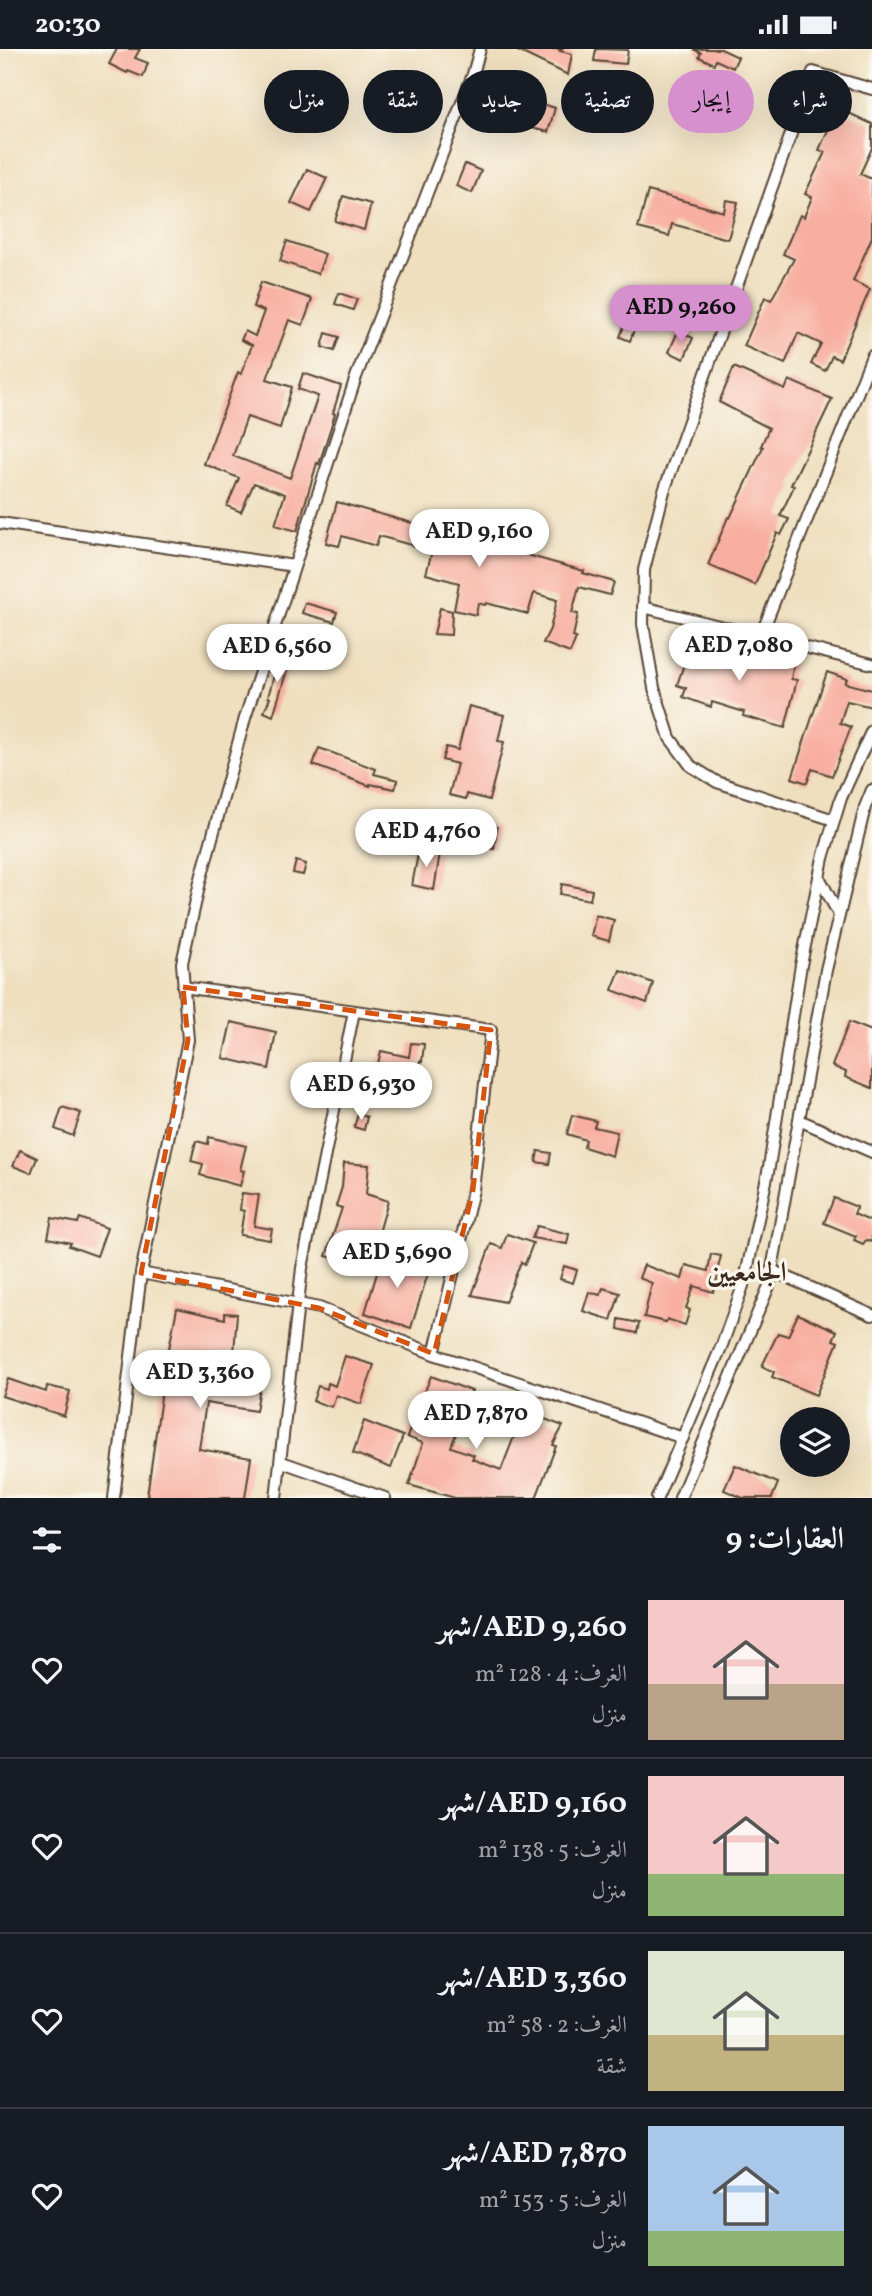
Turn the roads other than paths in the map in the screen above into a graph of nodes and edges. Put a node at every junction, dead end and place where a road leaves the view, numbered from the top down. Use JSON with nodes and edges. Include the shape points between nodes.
{"nodes":[{"id":1,"x":480,"y":49,"type":"edge"},
{"id":2,"x":872,"y":89,"type":"edge"},
{"id":3,"x":872,"y":356,"type":"edge"},
{"id":4,"x":0,"y":523,"type":"edge"},
{"id":5,"x":294,"y":566,"type":"junction"},
{"id":6,"x":643,"y":607,"type":"junction"},
{"id":7,"x":761,"y":635,"type":"junction"},
{"id":8,"x":872,"y":664,"type":"edge"},
{"id":9,"x":872,"y":730,"type":"edge"},
{"id":10,"x":872,"y":790,"type":"edge"},
{"id":11,"x":834,"y":820,"type":"junction"},
{"id":12,"x":819,"y":877,"type":"junction"},
{"id":13,"x":839,"y":915,"type":"junction"},
{"id":14,"x":184,"y":987,"type":"junction"},
{"id":15,"x":354,"y":1011,"type":"junction"},
{"id":16,"x":799,"y":1120,"type":"junction"},
{"id":17,"x":872,"y":1152,"type":"edge"},
{"id":18,"x":771,"y":1270,"type":"junction"},
{"id":19,"x":141,"y":1273,"type":"junction"},
{"id":20,"x":298,"y":1304,"type":"junction"},
{"id":21,"x":872,"y":1315,"type":"edge"},
{"id":22,"x":434,"y":1354,"type":"junction"},
{"id":23,"x":683,"y":1438,"type":"junction"},
{"id":24,"x":282,"y":1462,"type":"junction"},
{"id":25,"x":114,"y":1498,"type":"edge"},
{"id":26,"x":276,"y":1498,"type":"edge"},
{"id":27,"x":385,"y":1498,"type":"edge"},
{"id":28,"x":657,"y":1498,"type":"edge"},
{"id":29,"x":681,"y":1498,"type":"edge"}],
"edges":[{"from":1,"to":5,"type":"street","via":[[356,377]]},
{"from":2,"to":6,"type":"street","via":[[813,72],[664,491],[645,570]]},
{"from":3,"to":7,"type":"street"},
{"from":4,"to":5,"type":"street"},
{"from":5,"to":14,"type":"street","via":[[244,718],[200,882],[182,963]]},
{"from":6,"to":7,"type":"street"},
{"from":6,"to":11,"type":"street","via":[[654,688],[670,737],[691,766],[717,782]]},
{"from":7,"to":8,"type":"street"},
{"from":9,"to":11,"type":"street"},
{"from":10,"to":13,"type":"street"},
{"from":11,"to":12,"type":"street"},
{"from":12,"to":13,"type":"street"},
{"from":12,"to":23,"type":"street","via":[[745,1280]]},
{"from":13,"to":16,"type":"street"},
{"from":14,"to":15,"type":"street"},
{"from":14,"to":19,"type":"street","via":[[188,1040]]},
{"from":15,"to":20,"type":"street"},
{"from":15,"to":22,"type":"street","via":[[491,1030],[473,1190]]},
{"from":16,"to":17,"type":"street"},
{"from":16,"to":18,"type":"street"},
{"from":18,"to":21,"type":"street"},
{"from":18,"to":29,"type":"street","via":[[769,1286]]},
{"from":19,"to":20,"type":"street"},
{"from":19,"to":25,"type":"street"},
{"from":20,"to":22,"type":"street"},
{"from":20,"to":24,"type":"street"},
{"from":22,"to":23,"type":"street"},
{"from":23,"to":28,"type":"street"},
{"from":24,"to":26,"type":"street"},
{"from":24,"to":27,"type":"street"}]}
